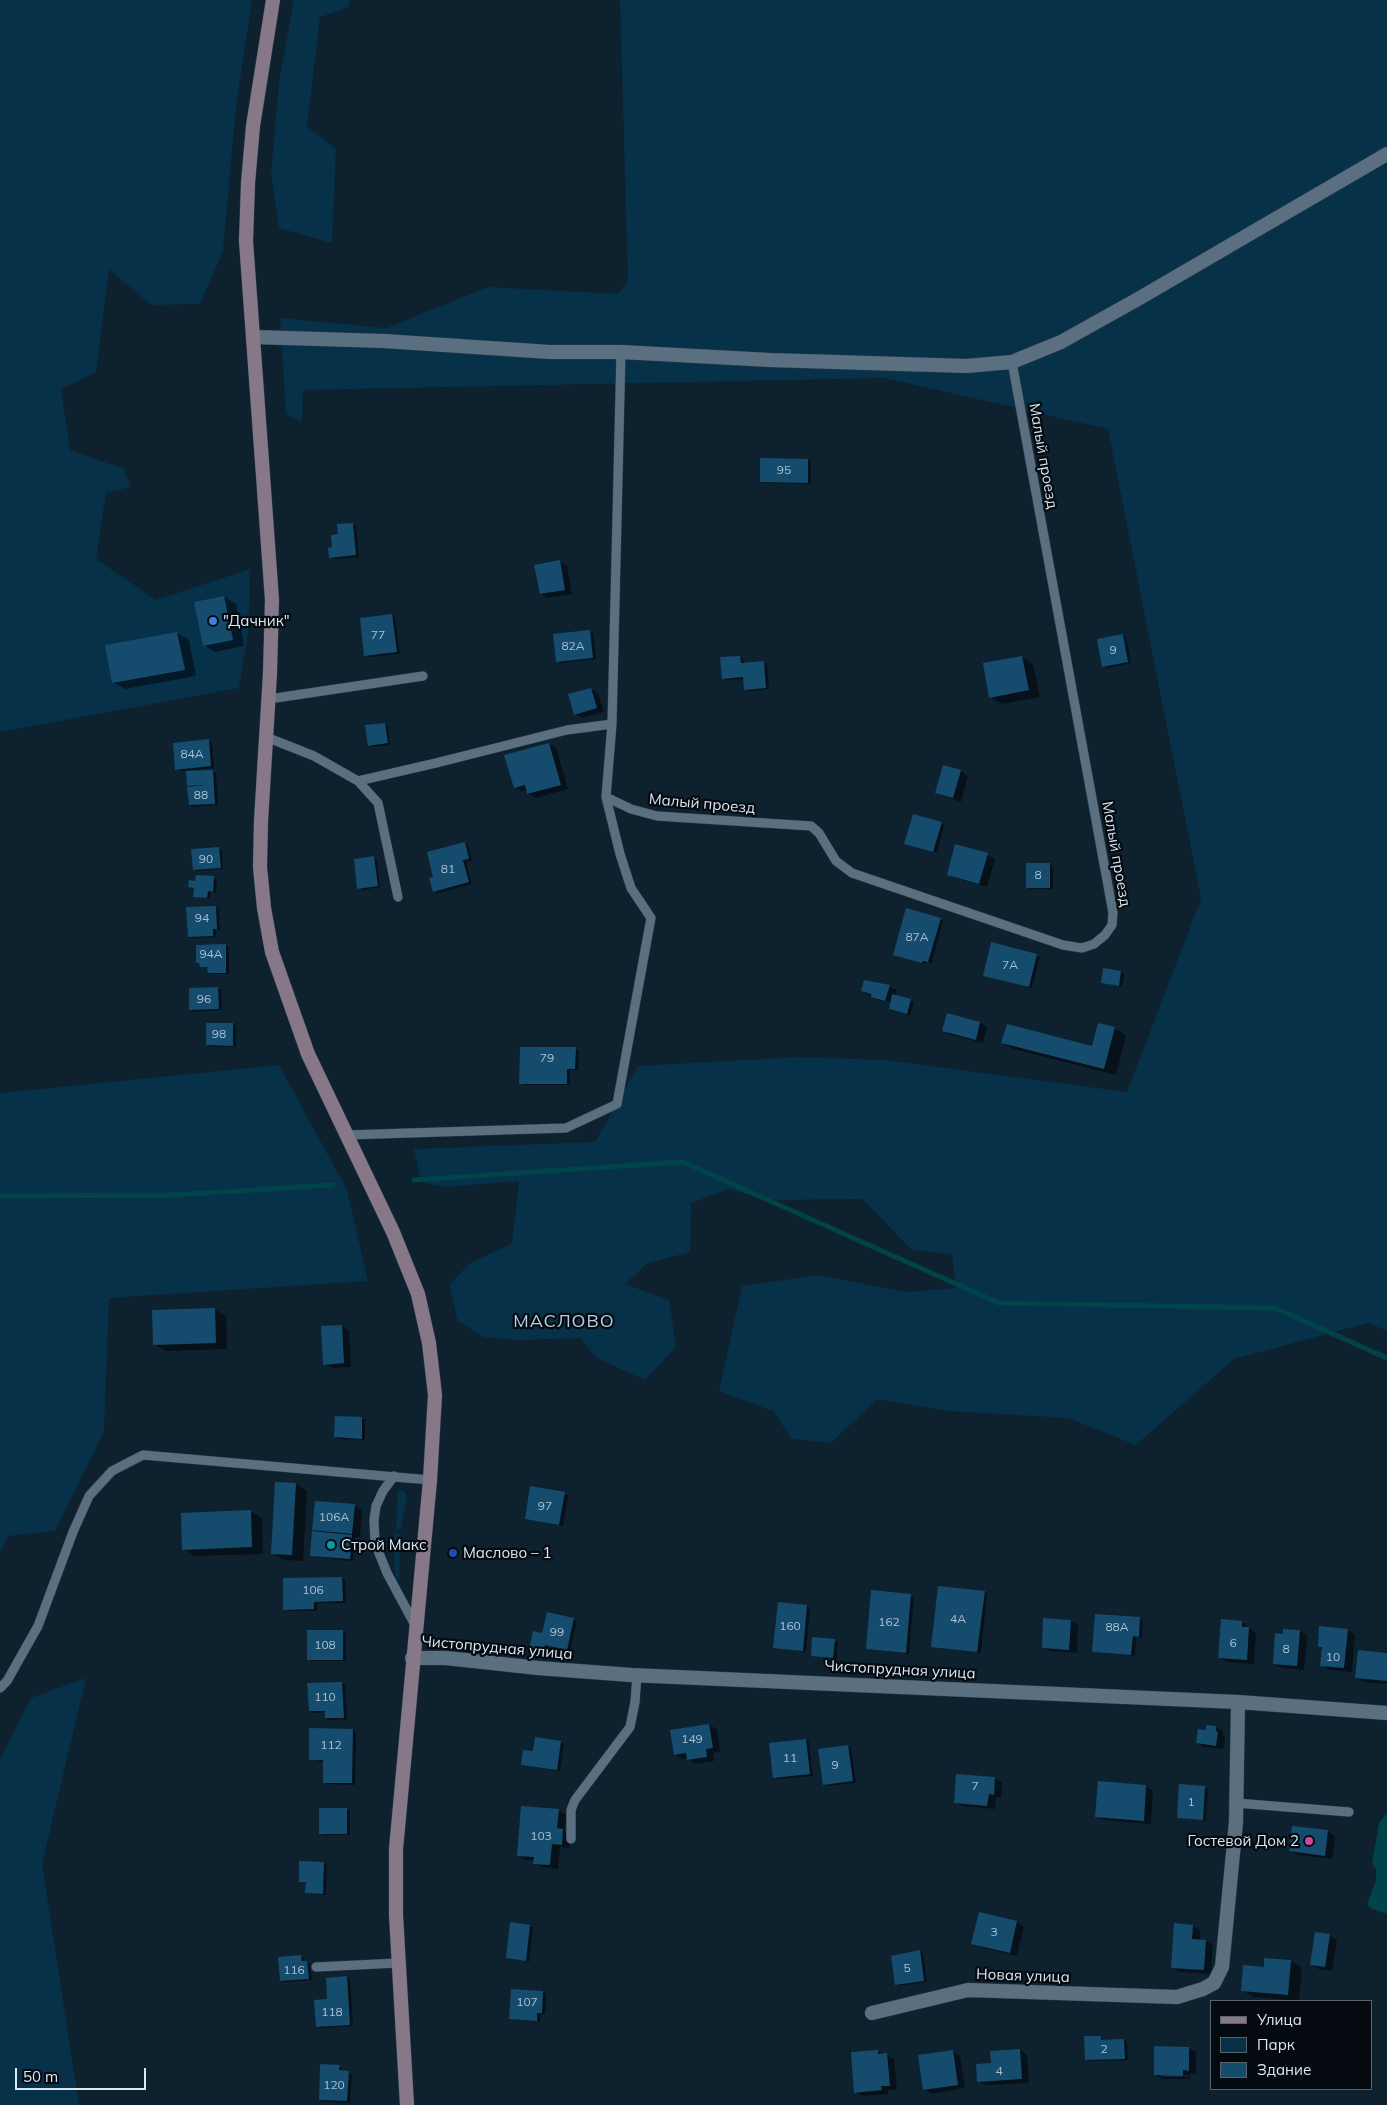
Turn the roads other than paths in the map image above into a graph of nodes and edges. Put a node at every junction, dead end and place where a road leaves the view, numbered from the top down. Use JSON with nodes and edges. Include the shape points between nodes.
{"nodes":[{"id":1,"x":273,"y":0,"type":"edge"},
{"id":2,"x":1387,"y":154,"type":"edge"},
{"id":3,"x":253,"y":337,"type":"junction"},
{"id":4,"x":621,"y":352,"type":"junction"},
{"id":5,"x":1012,"y":362,"type":"junction"},
{"id":6,"x":423,"y":676,"type":"dead end"},
{"id":7,"x":269,"y":699,"type":"junction"},
{"id":8,"x":612,"y":724,"type":"junction"},
{"id":9,"x":266,"y":737,"type":"junction"},
{"id":10,"x":358,"y":781,"type":"junction"},
{"id":11,"x":606,"y":797,"type":"junction"},
{"id":12,"x":398,"y":896,"type":"dead end"},
{"id":13,"x":346,"y":1135,"type":"junction"},
{"id":14,"x":394,"y":1476,"type":"junction"},
{"id":15,"x":430,"y":1480,"type":"junction"},
{"id":16,"x":415,"y":1625,"type":"junction"},
{"id":17,"x":412,"y":1658,"type":"junction"},
{"id":18,"x":637,"y":1675,"type":"junction"},
{"id":19,"x":0,"y":1688,"type":"edge"},
{"id":20,"x":1238,"y":1702,"type":"junction"},
{"id":21,"x":1387,"y":1713,"type":"edge"},
{"id":22,"x":1236,"y":1803,"type":"junction"},
{"id":23,"x":1349,"y":1812,"type":"dead end"},
{"id":24,"x":571,"y":1839,"type":"dead end"},
{"id":25,"x":398,"y":1963,"type":"junction"},
{"id":26,"x":316,"y":1967,"type":"dead end"},
{"id":27,"x":872,"y":2013,"type":"dead end"},
{"id":28,"x":407,"y":2105,"type":"edge"}],
"edges":[{"from":1,"to":3,"type":"main road","via":[[253,126],[248,183],[246,241]]},
{"from":2,"to":5,"type":"street","via":[[1061,342]]},
{"from":3,"to":4,"type":"street","via":[[384,341],[550,352]]},
{"from":3,"to":7,"type":"main road","via":[[272,600]]},
{"from":4,"to":5,"type":"street","via":[[966,366]]},
{"from":4,"to":8,"type":"lane"},
{"from":5,"to":11,"type":"lane","name":"Малый проезд","via":[[1113,913],[1112,924],[1105,935],[1089,946],[1070,946],[852,873],[836,861],[813,827],[657,816],[631,809]]},
{"from":6,"to":7,"type":"lane"},
{"from":7,"to":9,"type":"main road"},
{"from":8,"to":10,"type":"lane","via":[[567,730]]},
{"from":8,"to":11,"type":"lane"},
{"from":9,"to":10,"type":"lane","via":[[314,756]]},
{"from":9,"to":13,"type":"main road","via":[[260,867],[272,952],[308,1054]]},
{"from":10,"to":12,"type":"lane","via":[[379,806]]},
{"from":11,"to":13,"type":"lane","via":[[631,888],[651,918],[617,1104],[566,1128]]},
{"from":13,"to":15,"type":"main road","via":[[393,1232],[418,1294],[429,1343],[435,1396]]},
{"from":14,"to":15,"type":"lane"},
{"from":14,"to":16,"type":"lane","via":[[382,1491],[376,1506],[376,1543],[387,1573]]},
{"from":14,"to":19,"type":"lane","via":[[143,1455],[112,1471],[89,1496],[38,1626]]},
{"from":15,"to":16,"type":"main road"},
{"from":16,"to":17,"type":"main road"},
{"from":17,"to":18,"type":"street","name":"Чистопрудная улица","via":[[446,1658]]},
{"from":17,"to":25,"type":"main road","via":[[396,1849]]},
{"from":18,"to":20,"type":"street","name":"Чистопрудная улица"},
{"from":18,"to":24,"type":"lane","via":[[630,1727],[575,1800]]},
{"from":20,"to":21,"type":"street","name":"Чистопрудная улица"},
{"from":20,"to":22,"type":"street"},
{"from":22,"to":23,"type":"lane"},
{"from":22,"to":27,"type":"street","name":"Новая улица","via":[[1221,1972],[1217,1980],[1207,1987],[1177,1997],[960,1991]]},
{"from":25,"to":26,"type":"lane"},
{"from":25,"to":28,"type":"main road"}]}
